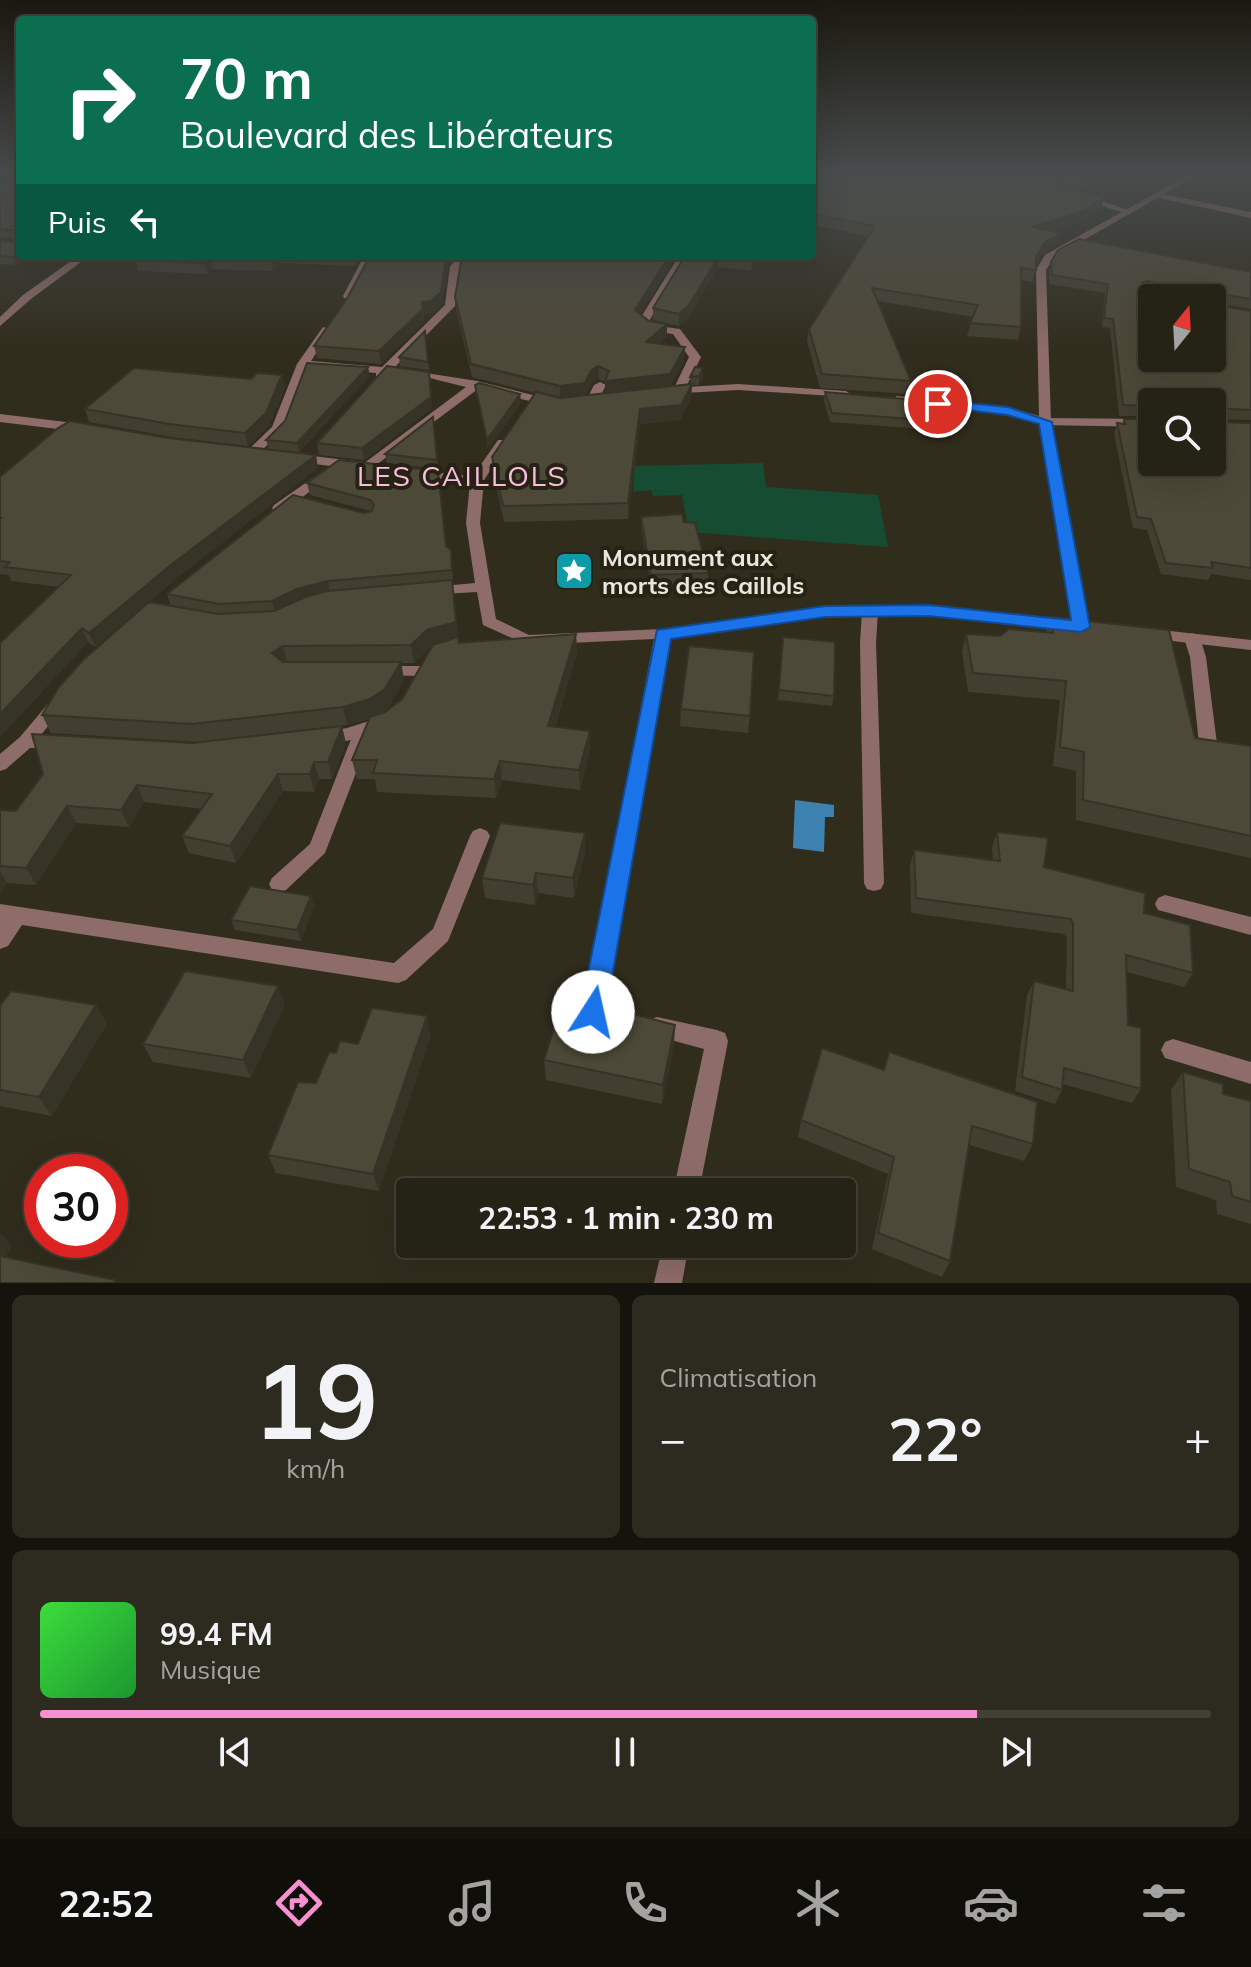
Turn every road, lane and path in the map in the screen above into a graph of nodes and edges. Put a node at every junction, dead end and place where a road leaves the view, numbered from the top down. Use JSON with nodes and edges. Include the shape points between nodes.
{"nodes":[{"id":1,"x":1090,"y":232,"type":"edge"},
{"id":2,"x":78,"y":260,"type":"edge"},
{"id":3,"x":367,"y":260,"type":"edge"},
{"id":4,"x":461,"y":260,"type":"edge"},
{"id":5,"x":682,"y":260,"type":"edge"},
{"id":6,"x":340,"y":311,"type":"edge"},
{"id":7,"x":0,"y":323,"type":"edge"},
{"id":8,"x":331,"y":324,"type":"edge"},
{"id":9,"x":303,"y":364,"type":"junction"},
{"id":10,"x":385,"y":370,"type":"junction"},
{"id":11,"x":477,"y":384,"type":"junction"},
{"id":12,"x":600,"y":385,"type":"edge"},
{"id":13,"x":366,"y":390,"type":"edge"},
{"id":14,"x":678,"y":391,"type":"junction"},
{"id":15,"x":651,"y":395,"type":"edge"},
{"id":16,"x":862,"y":396,"type":"edge"},
{"id":17,"x":877,"y":398,"type":"edge"},
{"id":18,"x":533,"y":399,"type":"junction"},
{"id":19,"x":604,"y":403,"type":"edge"},
{"id":20,"x":590,"y":405,"type":"junction"},
{"id":21,"x":525,"y":411,"type":"edge"},
{"id":22,"x":0,"y":418,"type":"edge"},
{"id":23,"x":1045,"y":422,"type":"junction"},
{"id":24,"x":1138,"y":423,"type":"edge"},
{"id":25,"x":93,"y":429,"type":"edge"},
{"id":26,"x":509,"y":434,"type":"edge"},
{"id":27,"x":338,"y":463,"type":"junction"},
{"id":28,"x":384,"y":469,"type":"junction"},
{"id":29,"x":477,"y":480,"type":"junction"},
{"id":30,"x":266,"y":518,"type":"edge"},
{"id":31,"x":483,"y":587,"type":"junction"},
{"id":32,"x":423,"y":593,"type":"edge"},
{"id":33,"x":870,"y":611,"type":"junction"},
{"id":34,"x":506,"y":630,"type":"junction"},
{"id":35,"x":1129,"y":632,"type":"edge"},
{"id":36,"x":663,"y":634,"type":"junction"},
{"id":37,"x":1192,"y":638,"type":"junction"},
{"id":38,"x":487,"y":643,"type":"edge"},
{"id":39,"x":1251,"y":645,"type":"edge"},
{"id":40,"x":362,"y":671,"type":"edge"},
{"id":41,"x":73,"y":685,"type":"edge"},
{"id":42,"x":408,"y":694,"type":"edge"},
{"id":43,"x":397,"y":713,"type":"edge"},
{"id":44,"x":364,"y":729,"type":"junction"},
{"id":45,"x":307,"y":739,"type":"edge"},
{"id":46,"x":26,"y":741,"type":"junction"},
{"id":47,"x":71,"y":743,"type":"edge"},
{"id":48,"x":1208,"y":744,"type":"edge"},
{"id":49,"x":0,"y":764,"type":"edge"},
{"id":50,"x":480,"y":836,"type":"dead end"},
{"id":51,"x":874,"y":883,"type":"dead end"},
{"id":52,"x":279,"y":884,"type":"dead end"},
{"id":53,"x":1165,"y":904,"type":"dead end"},
{"id":54,"x":8,"y":915,"type":"edge"},
{"id":55,"x":1251,"y":926,"type":"edge"},
{"id":56,"x":0,"y":940,"type":"edge"},
{"id":57,"x":1173,"y":1050,"type":"dead end"},
{"id":58,"x":1251,"y":1073,"type":"edge"},
{"id":59,"x":689,"y":1178,"type":"edge"},
{"id":60,"x":673,"y":1258,"type":"edge"},
{"id":61,"x":668,"y":1283,"type":"edge"}],
"edges":[{"from":1,"to":23,"type":"street","via":[[1050,255],[1041,270]]},
{"from":2,"to":7,"type":"street"},
{"from":3,"to":6,"type":"street"},
{"from":4,"to":10,"type":"street","via":[[455,266],[450,306]]},
{"from":5,"to":14,"type":"street","via":[[643,322],[676,331],[695,357]]},
{"from":8,"to":9,"type":"street"},
{"from":9,"to":10,"type":"street"},
{"from":9,"to":27,"type":"street","via":[[278,429],[246,452],[309,453]]},
{"from":10,"to":11,"type":"street"},
{"from":10,"to":13,"type":"street"},
{"from":11,"to":18,"type":"street"},
{"from":11,"to":28,"type":"street"},
{"from":12,"to":20,"type":"street"},
{"from":14,"to":15,"type":"street"},
{"from":14,"to":16,"type":"street","via":[[738,387]]},
{"from":17,"to":23,"type":"street","via":[[1008,411]]},
{"from":18,"to":20,"type":"street"},
{"from":18,"to":21,"type":"street"},
{"from":19,"to":20,"type":"street"},
{"from":22,"to":25,"type":"street"},
{"from":23,"to":24,"type":"street"},
{"from":23,"to":33,"type":"street","via":[[1089,628],[929,610]]},
{"from":26,"to":29,"type":"street"},
{"from":27,"to":28,"type":"street"},
{"from":27,"to":30,"type":"street","via":[[300,500]]},
{"from":28,"to":29,"type":"street"},
{"from":29,"to":31,"type":"street","via":[[473,523]]},
{"from":31,"to":32,"type":"street"},
{"from":31,"to":34,"type":"street","via":[[489,622]]},
{"from":33,"to":36,"type":"street"},
{"from":33,"to":51,"type":"street"},
{"from":34,"to":36,"type":"street","via":[[527,640]]},
{"from":34,"to":38,"type":"street"},
{"from":35,"to":37,"type":"street"},
{"from":36,"to":59,"type":"street","via":[[593,1012],[717,1041]]},
{"from":37,"to":39,"type":"street"},
{"from":37,"to":48,"type":"street"},
{"from":40,"to":42,"type":"street","via":[[424,664]]},
{"from":41,"to":46,"type":"street"},
{"from":43,"to":44,"type":"street"},
{"from":44,"to":45,"type":"street"},
{"from":44,"to":52,"type":"street","via":[[318,848]]},
{"from":46,"to":47,"type":"street"},
{"from":46,"to":49,"type":"street"},
{"from":50,"to":54,"type":"street","via":[[441,935],[398,973]]},
{"from":53,"to":55,"type":"street"},
{"from":54,"to":56,"type":"street"},
{"from":57,"to":58,"type":"street"},
{"from":60,"to":61,"type":"street"}]}
